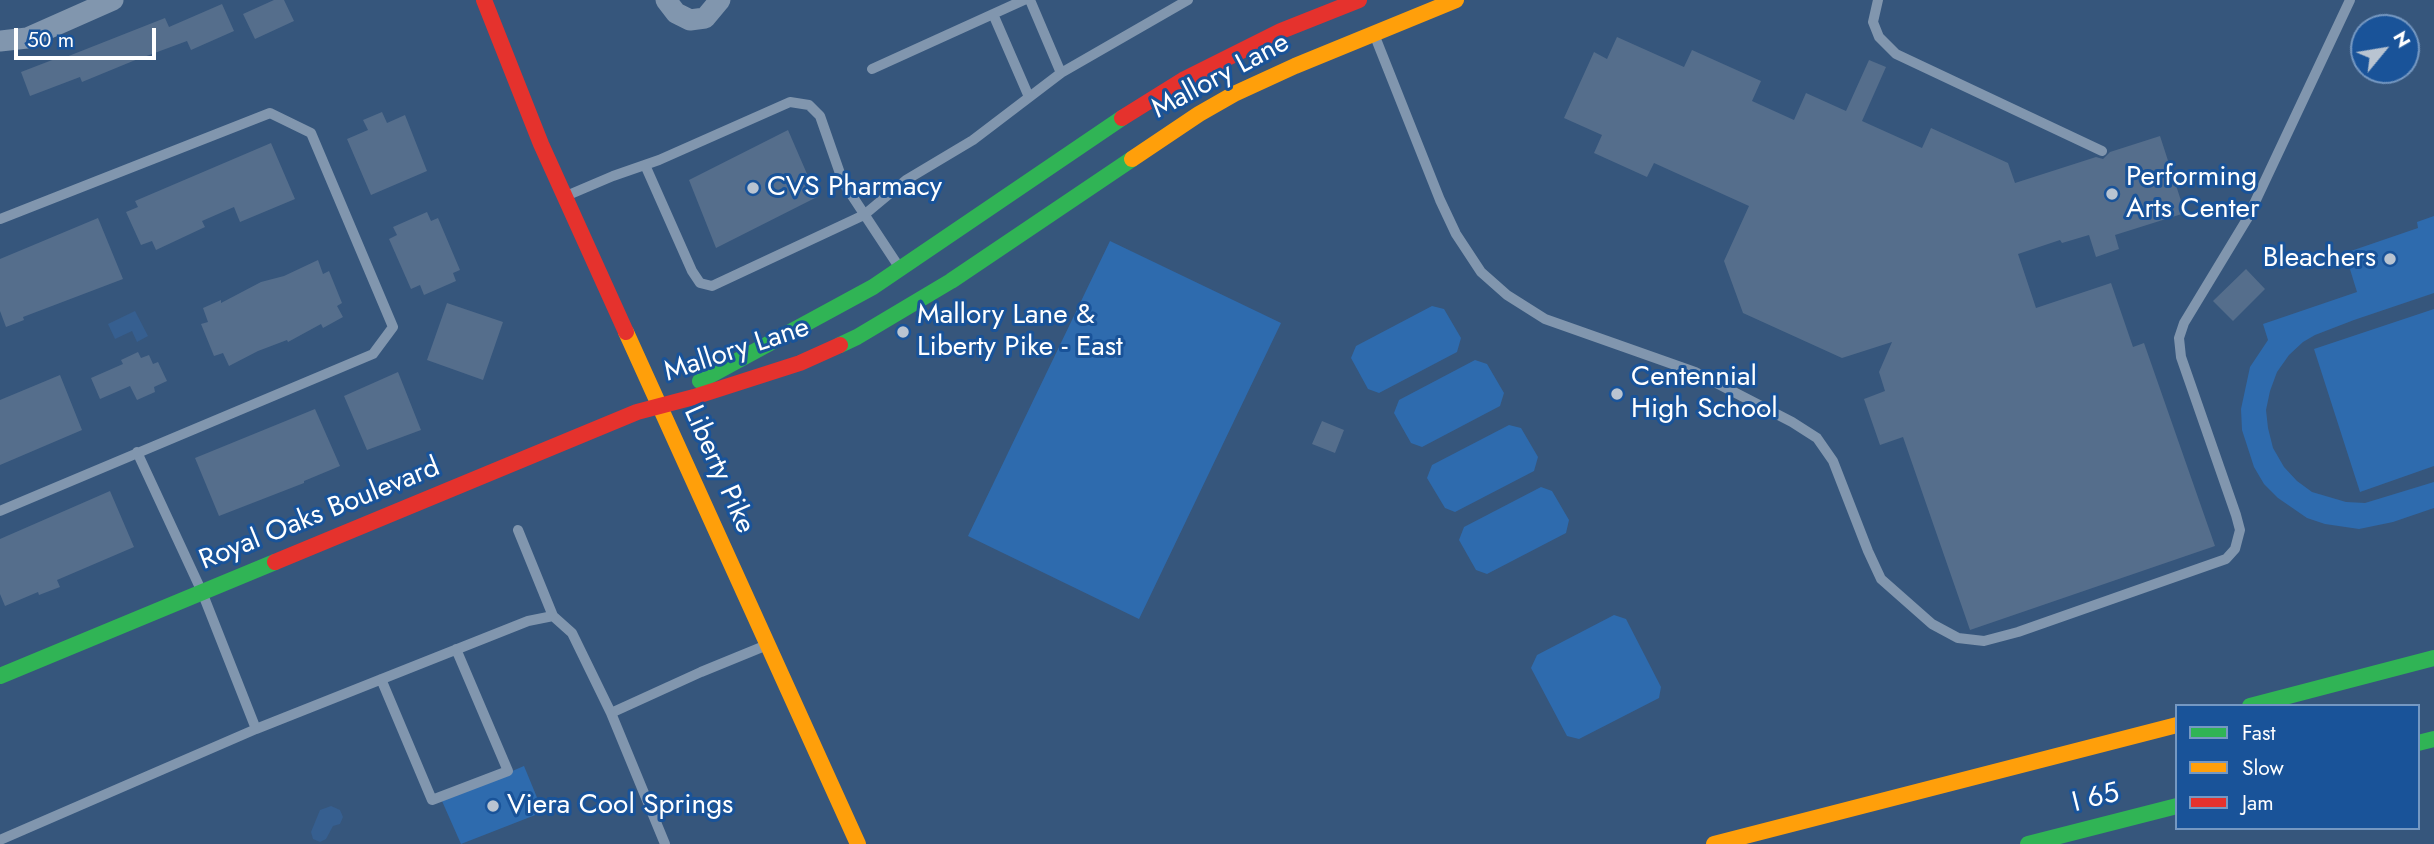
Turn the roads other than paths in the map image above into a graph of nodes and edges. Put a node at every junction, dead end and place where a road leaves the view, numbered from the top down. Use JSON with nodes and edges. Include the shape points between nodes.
{"nodes":[{"id":1,"x":113,"y":0,"type":"edge"},
{"id":2,"x":484,"y":0,"type":"edge"},
{"id":3,"x":666,"y":0,"type":"edge"},
{"id":4,"x":720,"y":0,"type":"edge"},
{"id":5,"x":1024,"y":0,"type":"edge"},
{"id":6,"x":1030,"y":0,"type":"edge"},
{"id":7,"x":1188,"y":0,"type":"edge"},
{"id":8,"x":1456,"y":0,"type":"edge"},
{"id":9,"x":1878,"y":0,"type":"edge"},
{"id":10,"x":2350,"y":0,"type":"edge"},
{"id":11,"x":993,"y":14,"type":"junction"},
{"id":12,"x":1366,"y":17,"type":"edge"},
{"id":13,"x":0,"y":41,"type":"edge"},
{"id":14,"x":873,"y":69,"type":"dead end"},
{"id":15,"x":1061,"y":73,"type":"junction"},
{"id":16,"x":1029,"y":97,"type":"junction"},
{"id":17,"x":2102,"y":151,"type":"dead end"},
{"id":18,"x":645,"y":165,"type":"junction"},
{"id":19,"x":565,"y":197,"type":"junction"},
{"id":20,"x":864,"y":215,"type":"junction"},
{"id":21,"x":0,"y":219,"type":"edge"},
{"id":22,"x":901,"y":270,"type":"junction"},
{"id":23,"x":660,"y":404,"type":"junction"},
{"id":24,"x":136,"y":452,"type":"junction"},
{"id":25,"x":0,"y":511,"type":"edge"},
{"id":26,"x":518,"y":530,"type":"dead end"},
{"id":27,"x":202,"y":592,"type":"junction"},
{"id":28,"x":553,"y":616,"type":"junction"},
{"id":29,"x":767,"y":645,"type":"junction"},
{"id":30,"x":456,"y":649,"type":"junction"},
{"id":31,"x":2433,"y":658,"type":"edge"},
{"id":32,"x":0,"y":676,"type":"edge"},
{"id":33,"x":382,"y":679,"type":"junction"},
{"id":34,"x":2258,"y":704,"type":"edge"},
{"id":35,"x":611,"y":713,"type":"junction"},
{"id":36,"x":2175,"y":726,"type":"edge"},
{"id":37,"x":256,"y":729,"type":"junction"},
{"id":38,"x":2175,"y":807,"type":"edge"},
{"id":39,"x":0,"y":840,"type":"edge"},
{"id":40,"x":664,"y":844,"type":"edge"},
{"id":41,"x":858,"y":844,"type":"edge"},
{"id":42,"x":1714,"y":844,"type":"edge"},
{"id":43,"x":2028,"y":844,"type":"edge"}],
"edges":[{"from":1,"to":13,"type":"street","via":[[27,38]]},
{"from":2,"to":19,"type":"main road","name":"Liberty Pike"},
{"from":3,"to":4,"type":"street","via":[[676,13],[690,20],[705,18]]},
{"from":5,"to":11,"type":"lane"},
{"from":6,"to":15,"type":"lane"},
{"from":7,"to":15,"type":"lane"},
{"from":8,"to":12,"type":"main road","name":"Mallory Lane"},
{"from":9,"to":17,"type":"lane","via":[[1873,22],[1896,54]]},
{"from":10,"to":12,"type":"lane","via":[[2247,219],[2179,338],[2181,357],[2240,530],[2235,549],[2226,559],[1984,641],[1958,638],[1931,624],[1881,579],[1833,461],[1817,438],[1695,372],[1545,319],[1481,272],[1440,201]]},
{"from":11,"to":14,"type":"lane"},
{"from":11,"to":16,"type":"lane"},
{"from":12,"to":22,"type":"main road","name":"Mallory Lane","via":[[1281,31],[1183,80]]},
{"from":12,"to":23,"type":"main road","name":"Mallory Lane","via":[[1283,72],[1199,114],[951,281],[857,337],[800,363]]},
{"from":15,"to":16,"type":"lane"},
{"from":16,"to":20,"type":"lane","via":[[973,140],[906,180]]},
{"from":18,"to":19,"type":"lane"},
{"from":18,"to":20,"type":"lane","via":[[790,102],[809,105],[820,116],[843,182]]},
{"from":18,"to":20,"type":"lane","via":[[692,271],[700,283],[712,286]]},
{"from":19,"to":23,"type":"main road","name":"Liberty Pike"},
{"from":20,"to":22,"type":"lane"},
{"from":21,"to":24,"type":"lane","via":[[270,113],[312,133],[393,327],[373,354]]},
{"from":22,"to":23,"type":"main road","name":"Mallory Lane"},
{"from":23,"to":27,"type":"main road","name":"Royal Oaks Boulevard"},
{"from":23,"to":29,"type":"main road","name":"Liberty Pike"},
{"from":24,"to":25,"type":"lane"},
{"from":24,"to":27,"type":"lane"},
{"from":26,"to":28,"type":"lane"},
{"from":27,"to":32,"type":"main road","name":"Royal Oaks Boulevard"},
{"from":27,"to":37,"type":"lane"},
{"from":28,"to":30,"type":"lane"},
{"from":28,"to":35,"type":"lane","via":[[572,633]]},
{"from":29,"to":35,"type":"lane"},
{"from":29,"to":41,"type":"main road","name":"Liberty Pike"},
{"from":30,"to":33,"type":"lane"},
{"from":30,"to":33,"type":"lane","via":[[508,771],[432,800]]},
{"from":31,"to":34,"type":"main road"},
{"from":33,"to":37,"type":"lane"},
{"from":35,"to":40,"type":"lane"},
{"from":36,"to":42,"type":"main road","number":"I 65"},
{"from":37,"to":39,"type":"lane"},
{"from":38,"to":43,"type":"main road","name":"I 65","number":"I 65"}]}
